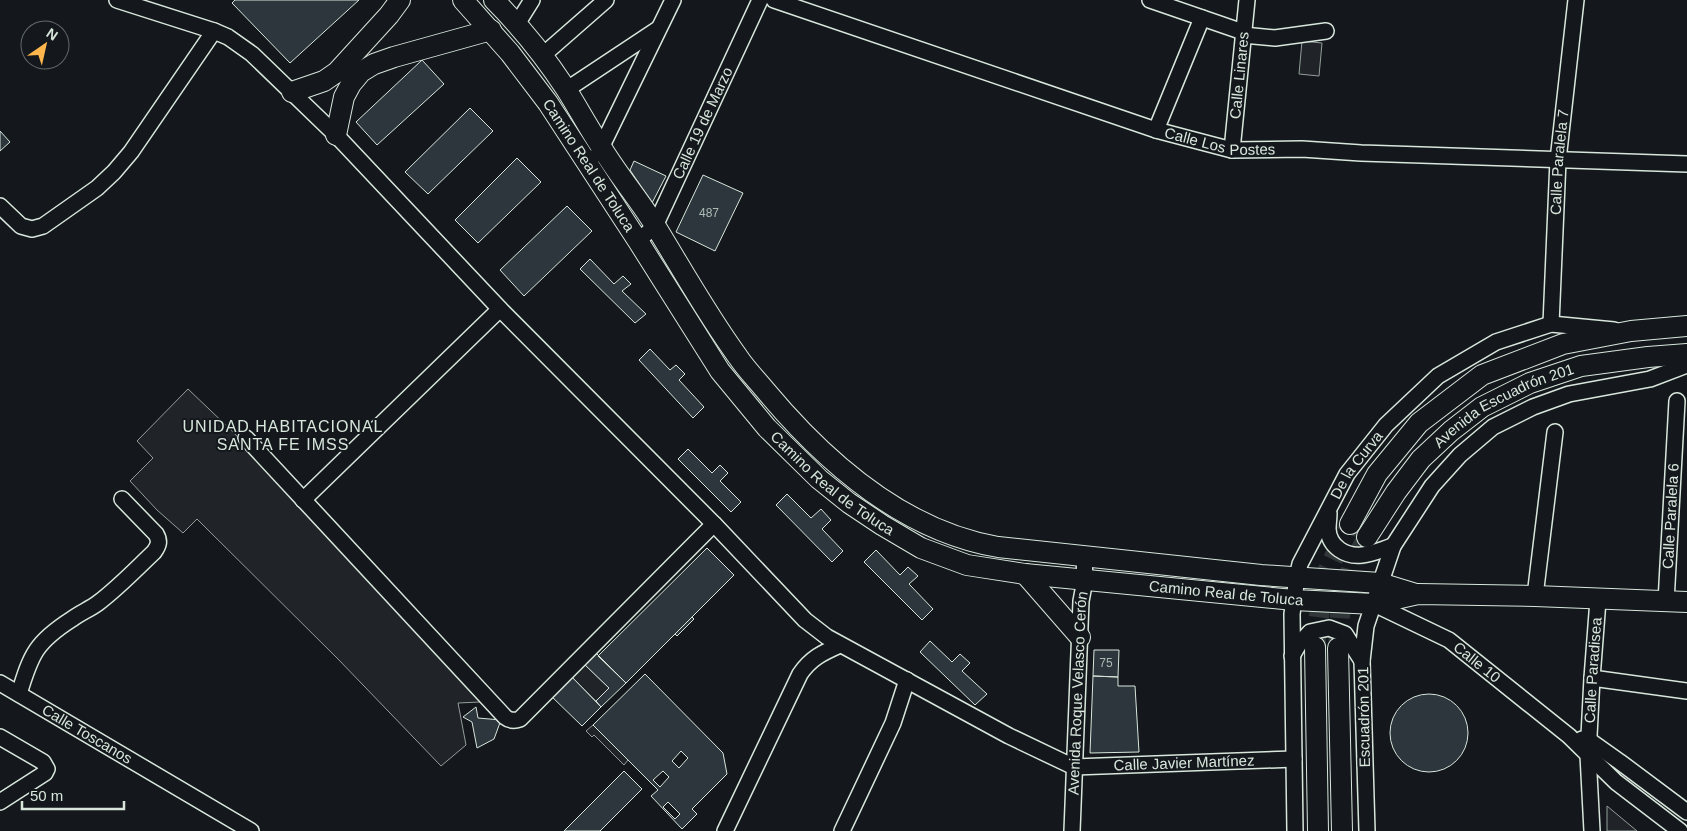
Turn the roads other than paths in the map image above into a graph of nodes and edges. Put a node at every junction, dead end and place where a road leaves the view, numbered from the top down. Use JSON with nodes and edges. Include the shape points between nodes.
{"nodes":[{"id":1,"x":117,"y":0,"type":"edge"},
{"id":2,"x":400,"y":0,"type":"edge"},
{"id":3,"x":462,"y":0,"type":"edge"},
{"id":4,"x":494,"y":0,"type":"edge"},
{"id":5,"x":532,"y":0,"type":"edge"},
{"id":6,"x":606,"y":0,"type":"edge"},
{"id":7,"x":673,"y":0,"type":"edge"},
{"id":8,"x":760,"y":0,"type":"edge"},
{"id":9,"x":774,"y":0,"type":"edge"},
{"id":10,"x":1247,"y":0,"type":"edge"},
{"id":11,"x":1576,"y":0,"type":"edge"},
{"id":12,"x":1157,"y":1,"type":"edge"},
{"id":13,"x":1202,"y":18,"type":"junction"},
{"id":14,"x":517,"y":24,"type":"junction"},
{"id":15,"x":659,"y":28,"type":"junction"},
{"id":16,"x":490,"y":30,"type":"junction"},
{"id":17,"x":214,"y":31,"type":"junction"},
{"id":18,"x":1326,"y":31,"type":"dead end"},
{"id":19,"x":1243,"y":33,"type":"junction"},
{"id":20,"x":530,"y":40,"type":"junction"},
{"id":21,"x":510,"y":53,"type":"junction"},
{"id":22,"x":542,"y":56,"type":"junction"},
{"id":23,"x":566,"y":90,"type":"junction"},
{"id":24,"x":292,"y":92,"type":"junction"},
{"id":25,"x":1156,"y":130,"type":"junction"},
{"id":26,"x":336,"y":135,"type":"junction"},
{"id":27,"x":601,"y":147,"type":"junction"},
{"id":28,"x":1232,"y":150,"type":"junction"},
{"id":29,"x":1558,"y":160,"type":"junction"},
{"id":30,"x":1687,"y":164,"type":"edge"},
{"id":31,"x":591,"y":170,"type":"junction"},
{"id":32,"x":0,"y":206,"type":"edge"},
{"id":33,"x":655,"y":226,"type":"junction"},
{"id":34,"x":638,"y":241,"type":"junction"},
{"id":35,"x":500,"y":310,"type":"junction"},
{"id":36,"x":1551,"y":324,"type":"junction"},
{"id":37,"x":1687,"y":326,"type":"edge"},
{"id":38,"x":1631,"y":331,"type":"junction"},
{"id":39,"x":1687,"y":354,"type":"edge"},
{"id":40,"x":1687,"y":365,"type":"edge"},
{"id":41,"x":1677,"y":401,"type":"dead end"},
{"id":42,"x":1555,"y":432,"type":"dead end"},
{"id":43,"x":246,"y":438,"type":"dead end"},
{"id":44,"x":862,"y":485,"type":"junction"},
{"id":45,"x":122,"y":499,"type":"dead end"},
{"id":46,"x":303,"y":500,"type":"junction"},
{"id":47,"x":849,"y":503,"type":"junction"},
{"id":48,"x":1330,"y":504,"type":"junction"},
{"id":49,"x":714,"y":524,"type":"junction"},
{"id":50,"x":1350,"y":524,"type":"tunnel mouth"},
{"id":51,"x":1367,"y":536,"type":"tunnel mouth"},
{"id":52,"x":1393,"y":546,"type":"junction"},
{"id":53,"x":1084,"y":556,"type":"junction"},
{"id":54,"x":1024,"y":574,"type":"junction"},
{"id":55,"x":1297,"y":577,"type":"junction"},
{"id":56,"x":1085,"y":580,"type":"junction"},
{"id":57,"x":1380,"y":583,"type":"junction"},
{"id":58,"x":1418,"y":594,"type":"junction"},
{"id":59,"x":1535,"y":596,"type":"junction"},
{"id":60,"x":1294,"y":600,"type":"junction"},
{"id":61,"x":1598,"y":600,"type":"junction"},
{"id":62,"x":1666,"y":602,"type":"junction"},
{"id":63,"x":1687,"y":602,"type":"edge"},
{"id":64,"x":1374,"y":604,"type":"junction"},
{"id":65,"x":1080,"y":637,"type":"junction"},
{"id":66,"x":840,"y":644,"type":"junction"},
{"id":67,"x":1315,"y":647,"type":"tunnel mouth"},
{"id":68,"x":1338,"y":648,"type":"tunnel mouth"},
{"id":69,"x":1292,"y":656,"type":"junction"},
{"id":70,"x":1362,"y":661,"type":"junction"},
{"id":71,"x":1592,"y":678,"type":"junction"},
{"id":72,"x":908,"y":680,"type":"junction"},
{"id":73,"x":0,"y":683,"type":"edge"},
{"id":74,"x":1687,"y":692,"type":"edge"},
{"id":75,"x":19,"y":694,"type":"junction"},
{"id":76,"x":0,"y":737,"type":"edge"},
{"id":77,"x":1588,"y":747,"type":"junction"},
{"id":78,"x":1294,"y":759,"type":"junction"},
{"id":79,"x":1074,"y":767,"type":"junction"},
{"id":80,"x":0,"y":802,"type":"edge"},
{"id":81,"x":1687,"y":812,"type":"edge"},
{"id":82,"x":252,"y":831,"type":"edge"},
{"id":83,"x":725,"y":831,"type":"edge"},
{"id":84,"x":842,"y":831,"type":"edge"},
{"id":85,"x":1072,"y":831,"type":"edge"},
{"id":86,"x":1295,"y":831,"type":"edge"},
{"id":87,"x":1318,"y":831,"type":"edge"},
{"id":88,"x":1342,"y":831,"type":"edge"},
{"id":89,"x":1367,"y":831,"type":"edge"},
{"id":90,"x":1592,"y":831,"type":"edge"},
{"id":91,"x":1680,"y":831,"type":"edge"}],
"edges":[{"from":1,"to":17,"type":"street"},
{"from":2,"to":24,"type":"main road","via":[[337,72],[324,81]]},
{"from":3,"to":16,"type":"main road","name":"Camino Real de Toluca"},
{"from":4,"to":14,"type":"main road","name":"Camino Real de Toluca"},
{"from":5,"to":14,"type":"street"},
{"from":6,"to":22,"type":"street"},
{"from":7,"to":15,"type":"street"},
{"from":8,"to":33,"type":"street","name":"Calle 19 de Marzo"},
{"from":9,"to":25,"type":"street","name":"Calle Los Postes"},
{"from":10,"to":19,"type":"street","name":"Calle Linares"},
{"from":11,"to":29,"type":"street","name":"Calle Paralela 7"},
{"from":12,"to":13,"type":"street"},
{"from":13,"to":19,"type":"street"},
{"from":13,"to":25,"type":"street"},
{"from":14,"to":20,"type":"main road","name":"Camino Real de Toluca"},
{"from":15,"to":23,"type":"street"},
{"from":15,"to":27,"type":"street"},
{"from":16,"to":21,"type":"main road","name":"Camino Real de Toluca"},
{"from":16,"to":26,"type":"main road","via":[[394,57],[361,72],[344,97]]},
{"from":17,"to":24,"type":"street","via":[[252,54]]},
{"from":17,"to":32,"type":"street","via":[[131,152],[97,188],[43,226],[32,229],[21,226]]},
{"from":18,"to":19,"type":"street","via":[[1274,38]]},
{"from":19,"to":28,"type":"street","name":"Calle Linares"},
{"from":20,"to":21,"type":"main road"},
{"from":20,"to":22,"type":"main road","name":"Camino Real de Toluca"},
{"from":21,"to":31,"type":"main road","name":"Camino Real de Toluca","via":[[548,103]]},
{"from":22,"to":23,"type":"main road","name":"Camino Real de Toluca"},
{"from":23,"to":27,"type":"main road","name":"Camino Real de Toluca"},
{"from":24,"to":26,"type":"street"},
{"from":25,"to":28,"type":"street","name":"Calle Los Postes"},
{"from":26,"to":35,"type":"street"},
{"from":27,"to":31,"type":"street"},
{"from":27,"to":33,"type":"main road","name":"Camino Real de Toluca"},
{"from":28,"to":29,"type":"street","name":"Calle Los Postes"},
{"from":29,"to":30,"type":"street","name":"Calle Los Postes"},
{"from":29,"to":36,"type":"street","name":"Calle Paralela 7"},
{"from":31,"to":34,"type":"main road","name":"Camino Real de Toluca"},
{"from":33,"to":34,"type":"street","name":"Calle 19 de Marzo"},
{"from":33,"to":44,"type":"main road","name":"Camino Real de Toluca","via":[[738,358],[784,412]]},
{"from":34,"to":47,"type":"main road","name":"Camino Real de Toluca","via":[[720,371],[767,428],[819,479]]},
{"from":35,"to":46,"type":"street"},
{"from":35,"to":49,"type":"street"},
{"from":36,"to":38,"type":"street","name":"De la Curva"},
{"from":36,"to":48,"type":"street","name":"De la Curva","via":[[1496,342],[1438,376],[1386,425],[1347,474]]},
{"from":37,"to":38,"type":"main road","name":"De la Curva"},
{"from":38,"to":50,"type":"main road","name":"Avenida Escuadrón 201","via":[[1563,344],[1482,375],[1419,423],[1377,474]]},
{"from":39,"to":51,"type":"main road","name":"Avenida Escuadrón 201","via":[[1582,366],[1530,383],[1482,407],[1422,459]]},
{"from":40,"to":52,"type":"street","via":[[1650,379],[1569,394],[1493,427],[1460,455],[1432,486]]},
{"from":41,"to":62,"type":"street","name":"Calle Paralela 6"},
{"from":42,"to":59,"type":"street"},
{"from":43,"to":46,"type":"street"},
{"from":44,"to":47,"type":"main road"},
{"from":44,"to":53,"type":"main road","name":"Camino Real de Toluca","via":[[931,527],[973,543]]},
{"from":45,"to":75,"type":"street","via":[[156,534],[158,545],[116,589],[56,629],[40,644],[28,664]]},
{"from":46,"to":49,"type":"street","via":[[505,717],[515,721]]},
{"from":47,"to":54,"type":"main road","name":"Camino Real de Toluca","via":[[922,548],[967,565]]},
{"from":48,"to":52,"type":"street","via":[[1329,535],[1339,549],[1364,555]]},
{"from":48,"to":55,"type":"street","name":"De la Curva","via":[[1300,564]]},
{"from":49,"to":66,"type":"street","via":[[805,620]]},
{"from":52,"to":57,"type":"street"},
{"from":53,"to":55,"type":"main road","name":"Camino Real de Toluca"},
{"from":53,"to":56,"type":"street","name":"Avenida Roque Velasco Cerón"},
{"from":54,"to":56,"type":"main road","name":"Camino Real de Toluca"},
{"from":54,"to":65,"type":"main road"},
{"from":55,"to":57,"type":"main road","name":"Camino Real de Toluca"},
{"from":55,"to":60,"type":"street","name":"De la Curva"},
{"from":56,"to":60,"type":"main road","name":"Camino Real de Toluca"},
{"from":56,"to":65,"type":"street","name":"Avenida Roque Velasco Cerón"},
{"from":57,"to":58,"type":"main road","name":"Camino Real de Toluca"},
{"from":57,"to":64,"type":"street"},
{"from":58,"to":59,"type":"main road","name":"Camino Real de Toluca"},
{"from":58,"to":64,"type":"main road","name":"Camino Real de Toluca"},
{"from":59,"to":61,"type":"main road","name":"Camino Real de Toluca"},
{"from":60,"to":64,"type":"main road","name":"Camino Real de Toluca"},
{"from":60,"to":69,"type":"street","name":"De la Curva"},
{"from":61,"to":62,"type":"main road","name":"Camino Real de Toluca"},
{"from":61,"to":71,"type":"street","name":"Calle Paradisea"},
{"from":62,"to":63,"type":"main road","name":"Camino Real de Toluca"},
{"from":64,"to":70,"type":"street","name":"Escuadrón 201","via":[[1366,626]]},
{"from":64,"to":77,"type":"street","name":"Calle 10","via":[[1449,640]]},
{"from":65,"to":79,"type":"street","name":"Avenida Roque Velasco Cerón"},
{"from":66,"to":72,"type":"street"},
{"from":66,"to":83,"type":"street","via":[[808,663],[800,674]]},
{"from":67,"to":87,"type":"main road"},
{"from":68,"to":88,"type":"main road"},
{"from":69,"to":70,"type":"street","via":[[1310,632],[1329,628],[1345,634]]},
{"from":69,"to":78,"type":"street","name":"De la Curva"},
{"from":70,"to":89,"type":"street","name":"Escuadrón 201"},
{"from":71,"to":74,"type":"street"},
{"from":71,"to":77,"type":"street","name":"Calle Paradisea"},
{"from":72,"to":79,"type":"street","via":[[1009,736]]},
{"from":72,"to":84,"type":"street","via":[[893,723]]},
{"from":73,"to":75,"type":"street","name":"Calle Toscanos"},
{"from":75,"to":82,"type":"street","name":"Calle Toscanos"},
{"from":76,"to":80,"type":"street","via":[[44,762],[47,769]]},
{"from":77,"to":81,"type":"street","via":[[1620,762]]},
{"from":77,"to":90,"type":"street","name":"Calle Paradisea"},
{"from":77,"to":91,"type":"street","via":[[1616,782]]},
{"from":78,"to":79,"type":"street","name":"Calle Javier Martínez"},
{"from":78,"to":86,"type":"street","name":"De la Curva"},
{"from":79,"to":85,"type":"street","name":"Avenida Roque Velasco Cerón"}]}
